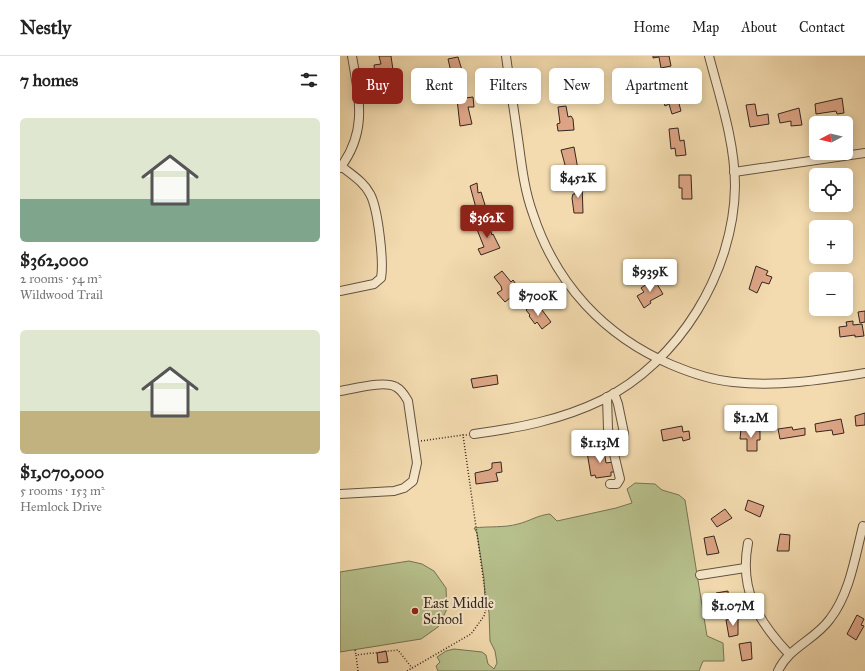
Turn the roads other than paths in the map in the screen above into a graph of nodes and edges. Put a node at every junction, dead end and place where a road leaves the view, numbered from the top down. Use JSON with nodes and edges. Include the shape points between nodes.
{"nodes":[{"id":1,"x":352,"y":56,"type":"edge"},
{"id":2,"x":506,"y":56,"type":"edge"},
{"id":3,"x":709,"y":56,"type":"edge"},
{"id":4,"x":865,"y":153,"type":"edge"},
{"id":5,"x":341,"y":167,"type":"edge"},
{"id":6,"x":734,"y":172,"type":"junction"},
{"id":7,"x":340,"y":291,"type":"edge"},
{"id":8,"x":658,"y":359,"type":"junction"},
{"id":9,"x":865,"y":373,"type":"edge"},
{"id":10,"x":340,"y":391,"type":"edge"},
{"id":11,"x":610,"y":395,"type":"junction"},
{"id":12,"x":474,"y":434,"type":"road end"},
{"id":13,"x":610,"y":438,"type":"junction"},
{"id":14,"x":610,"y":484,"type":"dead end"},
{"id":15,"x":340,"y":494,"type":"edge"},
{"id":16,"x":863,"y":526,"type":"dead end"},
{"id":17,"x":748,"y":543,"type":"dead end"},
{"id":18,"x":745,"y":568,"type":"junction"},
{"id":19,"x":700,"y":575,"type":"dead end"},
{"id":20,"x":789,"y":654,"type":"junction"},
{"id":21,"x":778,"y":671,"type":"edge"}],
"edges":[{"from":1,"to":5,"type":"street","via":[[360,121],[352,150]]},
{"from":2,"to":8,"type":"street","via":[[528,197],[547,250],[569,286],[598,318],[632,345]]},
{"from":3,"to":6,"type":"street","via":[[728,127]]},
{"from":4,"to":6,"type":"street"},
{"from":5,"to":7,"type":"street","via":[[359,180],[371,195],[383,266],[381,278],[374,284]]},
{"from":6,"to":8,"type":"street","via":[[730,228],[714,279],[690,320]]},
{"from":8,"to":9,"type":"street","via":[[707,377],[746,384],[791,383]]},
{"from":8,"to":11,"type":"street"},
{"from":10,"to":15,"type":"street","via":[[388,384],[403,393],[408,401],[417,471],[413,481],[404,488],[377,493]]},
{"from":11,"to":12,"type":"street","via":[[546,421]]},
{"from":11,"to":13,"type":"street"},
{"from":11,"to":13,"type":"street","via":[[618,404],[624,433]]},
{"from":13,"to":14,"type":"street","via":[[620,479],[618,484]]},
{"from":16,"to":20,"type":"street","via":[[838,606],[821,629]]},
{"from":17,"to":18,"type":"street"},
{"from":18,"to":19,"type":"street"},
{"from":18,"to":20,"type":"street","via":[[755,610],[771,635]]},
{"from":20,"to":21,"type":"street"}]}
